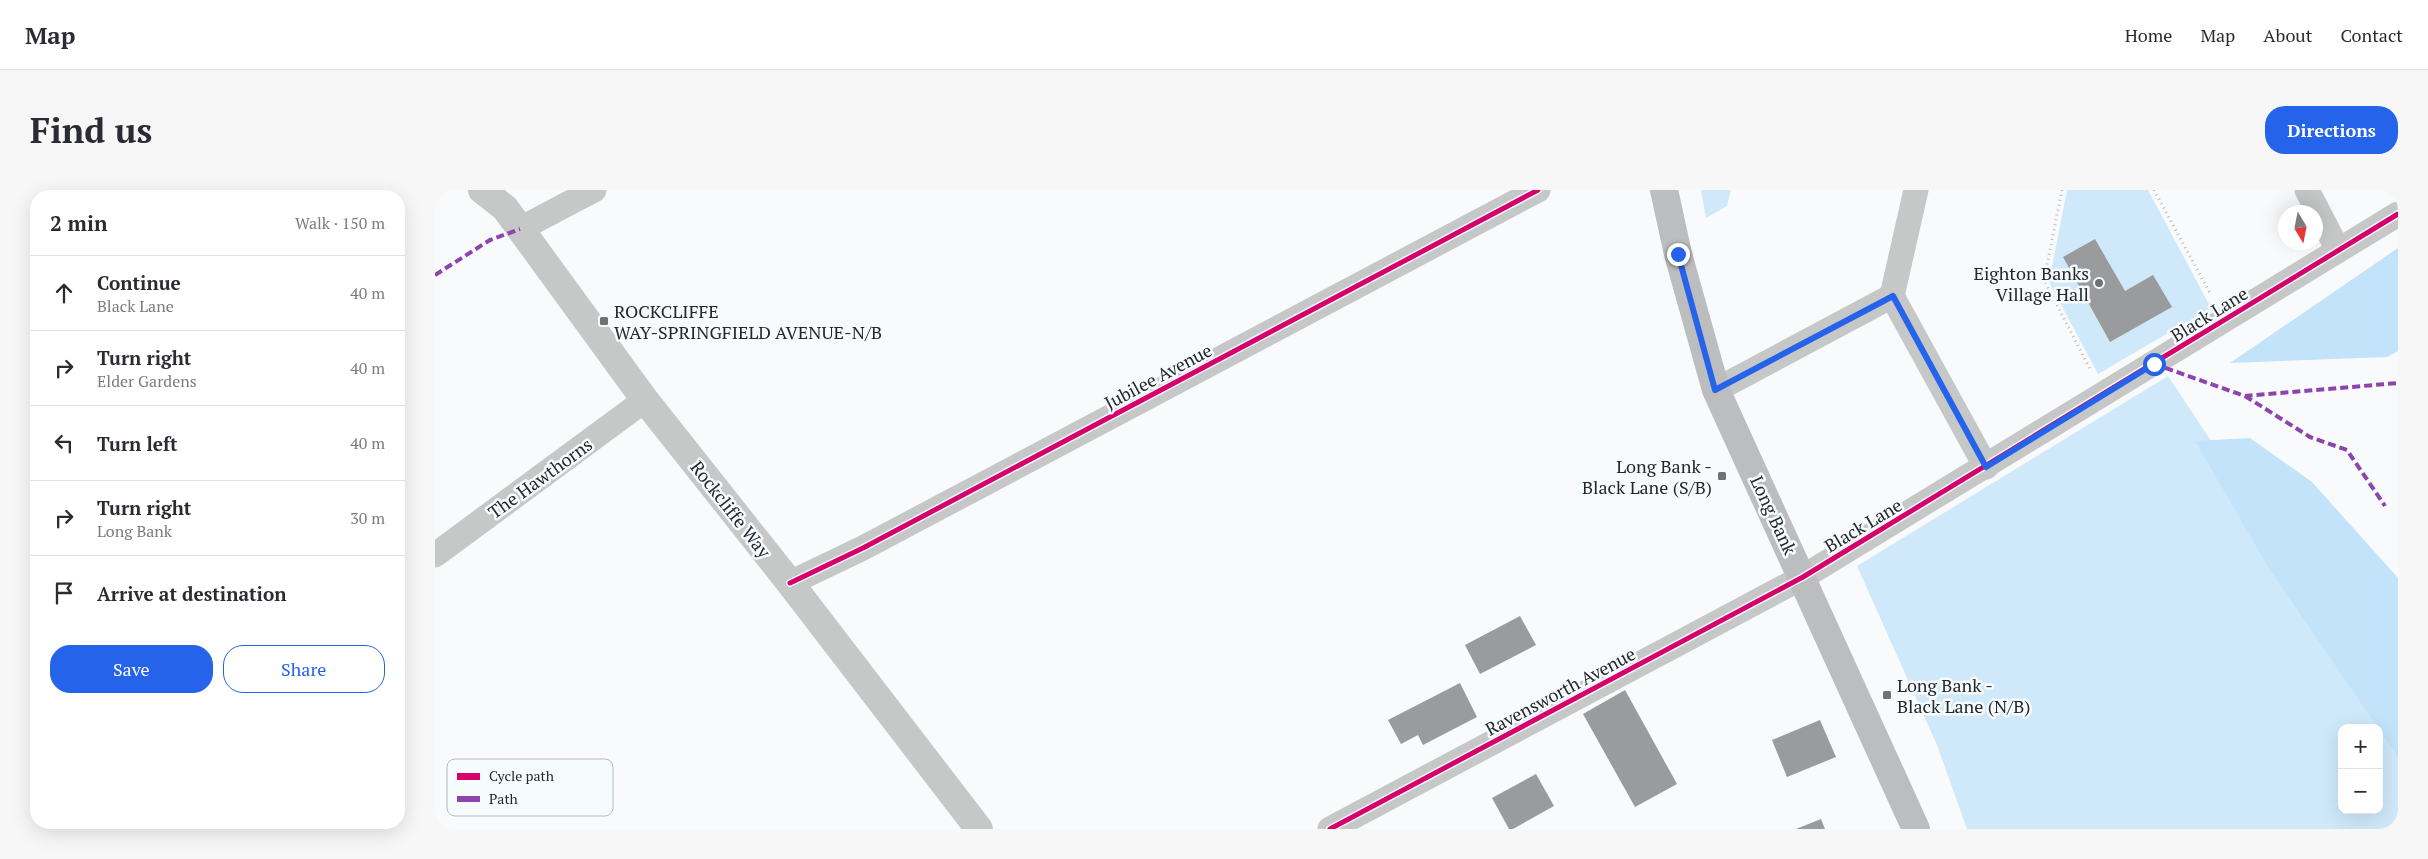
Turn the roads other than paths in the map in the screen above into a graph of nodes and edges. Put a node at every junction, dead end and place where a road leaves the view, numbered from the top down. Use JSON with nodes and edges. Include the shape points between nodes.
{"nodes":[{"id":1,"x":482,"y":190,"type":"edge"},
{"id":2,"x":595,"y":190,"type":"edge"},
{"id":3,"x":1539,"y":190,"type":"edge"},
{"id":4,"x":1664,"y":190,"type":"edge"},
{"id":5,"x":1916,"y":190,"type":"edge"},
{"id":6,"x":2307,"y":190,"type":"edge"},
{"id":7,"x":2398,"y":214,"type":"edge"},
{"id":8,"x":520,"y":228,"type":"junction"},
{"id":9,"x":2339,"y":250,"type":"junction"},
{"id":10,"x":1893,"y":296,"type":"junction"},
{"id":11,"x":1715,"y":390,"type":"junction"},
{"id":12,"x":645,"y":400,"type":"junction"},
{"id":13,"x":1986,"y":467,"type":"junction"},
{"id":14,"x":435,"y":555,"type":"edge"},
{"id":15,"x":1803,"y":577,"type":"junction"},
{"id":16,"x":790,"y":583,"type":"junction"},
{"id":17,"x":979,"y":829,"type":"edge"},
{"id":18,"x":1330,"y":829,"type":"edge"},
{"id":19,"x":1916,"y":829,"type":"edge"}],
"edges":[{"from":1,"to":8,"type":"street","name":"Rockcliffe Way","via":[[505,208]]},
{"from":2,"to":8,"type":"street"},
{"from":3,"to":16,"type":"street","name":"Jubilee Avenue","via":[[863,548]]},
{"from":4,"to":11,"type":"main road","name":"Long Bank"},
{"from":5,"to":10,"type":"street"},
{"from":6,"to":9,"type":"street"},
{"from":7,"to":9,"type":"street","name":"Black Lane"},
{"from":8,"to":12,"type":"street","name":"Rockcliffe Way"},
{"from":9,"to":13,"type":"street","name":"Black Lane"},
{"from":10,"to":11,"type":"street"},
{"from":10,"to":13,"type":"street"},
{"from":11,"to":15,"type":"main road","name":"Long Bank"},
{"from":12,"to":14,"type":"street","name":"The Hawthorns"},
{"from":12,"to":16,"type":"street","name":"Rockcliffe Way"},
{"from":13,"to":15,"type":"street","name":"Black Lane"},
{"from":15,"to":18,"type":"street","name":"Ravensworth Avenue"},
{"from":15,"to":19,"type":"main road","name":"Long Bank"},
{"from":16,"to":17,"type":"street","name":"Rockcliffe Way"}]}
